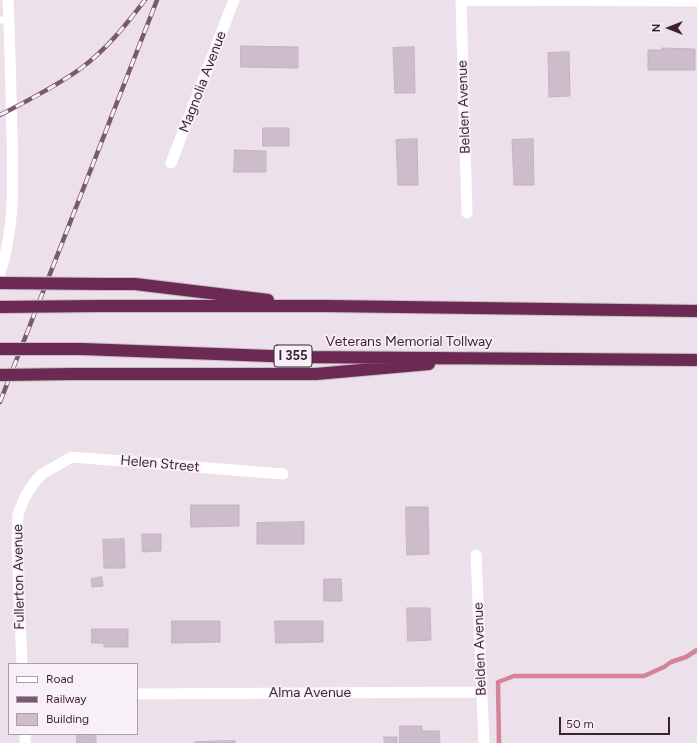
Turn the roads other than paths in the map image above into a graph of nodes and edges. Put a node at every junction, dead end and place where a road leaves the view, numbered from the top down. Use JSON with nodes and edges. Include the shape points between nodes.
{"nodes":[{"id":1,"x":8,"y":0,"type":"edge"},
{"id":2,"x":234,"y":0,"type":"edge"},
{"id":3,"x":461,"y":0,"type":"edge"},
{"id":4,"x":465,"y":0,"type":"edge"},
{"id":5,"x":697,"y":1,"type":"edge"},
{"id":6,"x":5,"y":20,"type":"edge"},
{"id":7,"x":171,"y":163,"type":"dead end"},
{"id":8,"x":467,"y":214,"type":"dead end"},
{"id":9,"x":0,"y":273,"type":"edge"},
{"id":10,"x":0,"y":283,"type":"edge"},
{"id":11,"x":327,"y":306,"type":"junction"},
{"id":12,"x":0,"y":307,"type":"edge"},
{"id":13,"x":697,"y":311,"type":"edge"},
{"id":14,"x":0,"y":349,"type":"edge"},
{"id":15,"x":504,"y":358,"type":"junction"},
{"id":16,"x":697,"y":360,"type":"edge"},
{"id":17,"x":0,"y":375,"type":"edge"},
{"id":18,"x":42,"y":474,"type":"joint"},
{"id":19,"x":283,"y":474,"type":"dead end"},
{"id":20,"x":476,"y":555,"type":"dead end"},
{"id":21,"x":22,"y":663,"type":"edge"},
{"id":22,"x":482,"y":692,"type":"junction"},
{"id":23,"x":138,"y":694,"type":"edge"},
{"id":24,"x":484,"y":743,"type":"edge"}],
"edges":[{"from":1,"to":6,"type":"street"},
{"from":2,"to":7,"type":"street","name":"Magnolia Avenue"},
{"from":3,"to":8,"type":"street","name":"Belden Avenue"},
{"from":4,"to":5,"type":"street"},
{"from":6,"to":9,"type":"street","via":[[13,188],[11,224]]},
{"from":10,"to":11,"type":"highway","bridge":true,"via":[[135,284]]},
{"from":11,"to":12,"type":"highway","bridge":true},
{"from":11,"to":13,"type":"highway"},
{"from":14,"to":15,"type":"highway","name":"Veterans Memorial Tollway","number":"I 355","bridge":true},
{"from":15,"to":16,"type":"highway","name":"Veterans Memorial Tollway","number":"I 355"},
{"from":15,"to":17,"type":"highway","bridge":true,"via":[[316,374]]},
{"from":18,"to":19,"type":"street","name":"Helen Street","via":[[72,456]]},
{"from":18,"to":21,"type":"street","name":"Fullerton Avenue","via":[[25,497],[18,514]]},
{"from":20,"to":22,"type":"street","name":"Belden Avenue"},
{"from":22,"to":23,"type":"street","name":"Alma Avenue"},
{"from":22,"to":24,"type":"street","name":"Belden Avenue"}]}
